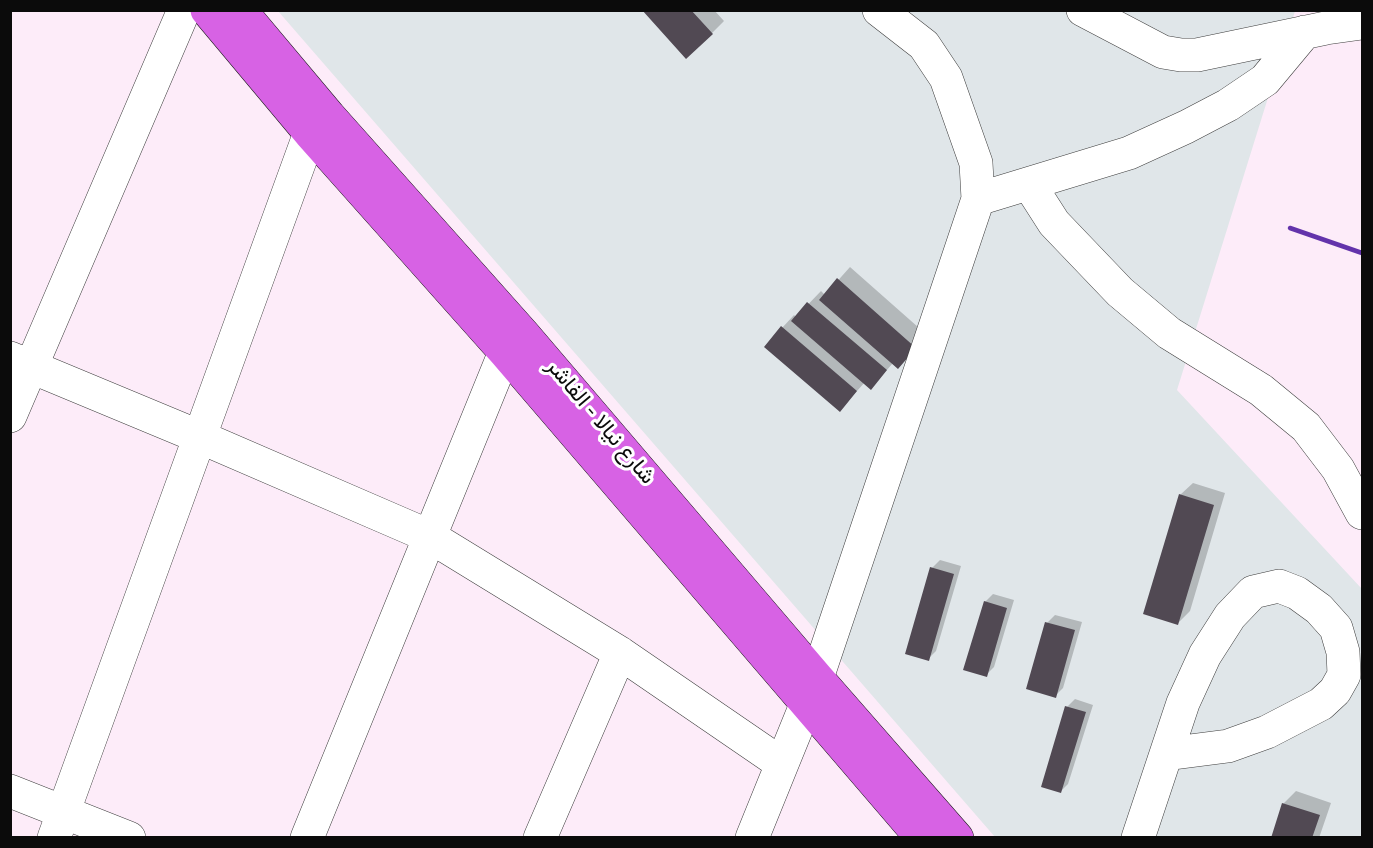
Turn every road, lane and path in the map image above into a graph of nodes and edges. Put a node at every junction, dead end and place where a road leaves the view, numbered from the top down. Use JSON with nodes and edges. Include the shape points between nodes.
{"nodes":[{"id":1,"x":184,"y":10,"type":"edge"},
{"id":2,"x":207,"y":10,"type":"edge"},
{"id":3,"x":240,"y":10,"type":"edge"},
{"id":4,"x":879,"y":10,"type":"edge"},
{"id":5,"x":1083,"y":10,"type":"edge"},
{"id":6,"x":1362,"y":23,"type":"edge"},
{"id":7,"x":1321,"y":24,"type":"edge"},
{"id":8,"x":309,"y":134,"type":"junction"},
{"id":9,"x":1029,"y":184,"type":"junction"},
{"id":10,"x":381,"y":195,"type":"junction"},
{"id":11,"x":978,"y":199,"type":"junction"},
{"id":12,"x":505,"y":352,"type":"junction"},
{"id":13,"x":21,"y":363,"type":"edge"},
{"id":14,"x":552,"y":388,"type":"junction"},
{"id":15,"x":10,"y":416,"type":"edge"},
{"id":16,"x":201,"y":437,"type":"junction"},
{"id":17,"x":1362,"y":513,"type":"edge"},
{"id":18,"x":429,"y":536,"type":"junction"},
{"id":19,"x":620,"y":653,"type":"junction"},
{"id":20,"x":812,"y":690,"type":"junction"},
{"id":21,"x":1166,"y":754,"type":"junction"},
{"id":22,"x":782,"y":764,"type":"junction"},
{"id":23,"x":10,"y":791,"type":"edge"},
{"id":24,"x":920,"y":822,"type":"edge"},
{"id":25,"x":59,"y":825,"type":"edge"},
{"id":26,"x":129,"y":837,"type":"edge"},
{"id":27,"x":307,"y":837,"type":"edge"},
{"id":28,"x":540,"y":837,"type":"edge"},
{"id":29,"x":752,"y":837,"type":"edge"},
{"id":30,"x":957,"y":837,"type":"edge"},
{"id":31,"x":1138,"y":837,"type":"edge"}],
"edges":[{"from":1,"to":13,"type":"street"},
{"from":2,"to":8,"type":"highway","name":"شارع نيالا - الفاشر"},
{"from":3,"to":10,"type":"highway","name":"شارع نيالا - الفاشر","via":[[328,116]]},
{"from":4,"to":11,"type":"street","via":[[924,45],[946,78],[976,163]]},
{"from":5,"to":7,"type":"street","via":[[1163,52],[1181,55],[1197,55]]},
{"from":6,"to":7,"type":"street"},
{"from":7,"to":9,"type":"street","via":[[1265,80],[1228,105],[1129,153]]},
{"from":8,"to":10,"type":"highway","name":"شارع نيالا - الفاشر"},
{"from":8,"to":16,"type":"street"},
{"from":9,"to":11,"type":"street"},
{"from":9,"to":17,"type":"street","via":[[1054,223],[1120,292],[1169,333],[1261,390],[1306,427],[1338,469]]},
{"from":10,"to":12,"type":"highway","name":"شارع نيالا - الفاشر"},
{"from":10,"to":14,"type":"highway","name":"شارع نيالا - الفاشر"},
{"from":11,"to":20,"type":"street"},
{"from":12,"to":14,"type":"highway","name":"شارع نيالا - الفاشر"},
{"from":12,"to":18,"type":"street"},
{"from":13,"to":15,"type":"street"},
{"from":13,"to":16,"type":"street"},
{"from":14,"to":20,"type":"highway","name":"شارع نيالا - الفاشر"},
{"from":16,"to":18,"type":"street"},
{"from":16,"to":25,"type":"street"},
{"from":18,"to":19,"type":"street"},
{"from":18,"to":27,"type":"street"},
{"from":19,"to":22,"type":"street"},
{"from":19,"to":28,"type":"street"},
{"from":20,"to":22,"type":"street"},
{"from":20,"to":24,"type":"highway","name":"شارع نيالا - الفاشر"},
{"from":21,"to":21,"type":"street","via":[[1182,703],[1205,655],[1230,615],[1253,592],[1279,586],[1297,593],[1336,628],[1344,675],[1321,704],[1267,732],[1228,746]]},
{"from":21,"to":31,"type":"street"},
{"from":22,"to":29,"type":"street"},
{"from":23,"to":25,"type":"street"},
{"from":24,"to":30,"type":"highway","name":"شارع نيالا - الفاشر"},
{"from":25,"to":26,"type":"street"}]}
